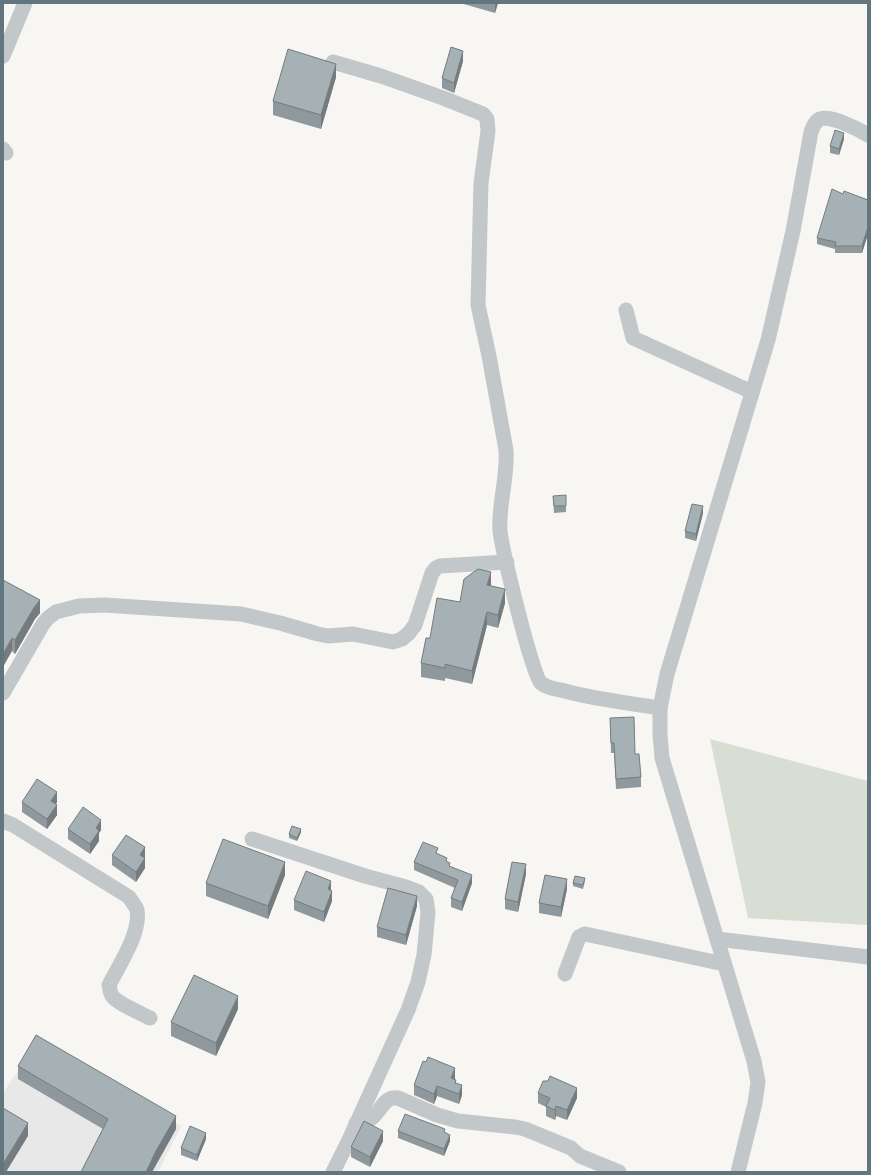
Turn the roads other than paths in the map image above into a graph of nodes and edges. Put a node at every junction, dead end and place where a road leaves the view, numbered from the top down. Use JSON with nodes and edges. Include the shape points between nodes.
{"nodes":[{"id":1,"x":25,"y":3,"type":"edge"},
{"id":2,"x":3,"y":56,"type":"edge"},
{"id":3,"x":333,"y":62,"type":"edge"},
{"id":4,"x":868,"y":135,"type":"edge"},
{"id":5,"x":626,"y":310,"type":"dead end"},
{"id":6,"x":752,"y":392,"type":"junction"},
{"id":7,"x":507,"y":562,"type":"junction"},
{"id":8,"x":3,"y":693,"type":"edge"},
{"id":9,"x":660,"y":708,"type":"junction"},
{"id":10,"x":3,"y":821,"type":"edge"},
{"id":11,"x":252,"y":839,"type":"dead end"},
{"id":12,"x":717,"y":939,"type":"junction"},
{"id":13,"x":868,"y":957,"type":"edge"},
{"id":14,"x":724,"y":964,"type":"junction"},
{"id":15,"x":565,"y":974,"type":"dead end"},
{"id":16,"x":150,"y":1018,"type":"dead end"},
{"id":17,"x":356,"y":1123,"type":"junction"},
{"id":18,"x":333,"y":1172,"type":"edge"},
{"id":19,"x":619,"y":1172,"type":"edge"},
{"id":20,"x":738,"y":1172,"type":"edge"}],
"edges":[{"from":1,"to":2,"type":"street"},
{"from":3,"to":7,"type":"street","via":[[443,98],[483,114],[487,119],[488,131],[481,183],[478,305],[506,450],[500,532]]},
{"from":4,"to":6,"type":"street","via":[[830,119],[821,119],[815,123],[811,132],[793,231],[768,340]]},
{"from":5,"to":6,"type":"street","via":[[633,338]]},
{"from":6,"to":9,"type":"street","via":[[667,674]]},
{"from":7,"to":8,"type":"street","via":[[436,568],[432,573],[415,625],[402,639],[393,642],[354,634],[328,636],[240,614],[104,605],[79,606],[56,612],[48,618]]},
{"from":7,"to":9,"type":"street","via":[[521,622],[541,683],[581,696]]},
{"from":9,"to":12,"type":"street","via":[[662,758]]},
{"from":10,"to":16,"type":"street","via":[[129,897],[136,909],[137,921],[133,937],[110,985],[110,992],[118,1001]]},
{"from":11,"to":17,"type":"street","via":[[406,887],[419,892],[426,899],[427,927],[418,982],[408,1010]]},
{"from":12,"to":13,"type":"street"},
{"from":12,"to":14,"type":"street"},
{"from":14,"to":15,"type":"street","via":[[585,934],[579,937]]},
{"from":14,"to":20,"type":"street","via":[[758,1082]]},
{"from":17,"to":18,"type":"street"},
{"from":17,"to":19,"type":"street","via":[[369,1120],[386,1100],[398,1098],[437,1115],[525,1129],[572,1148],[580,1156]]}]}
